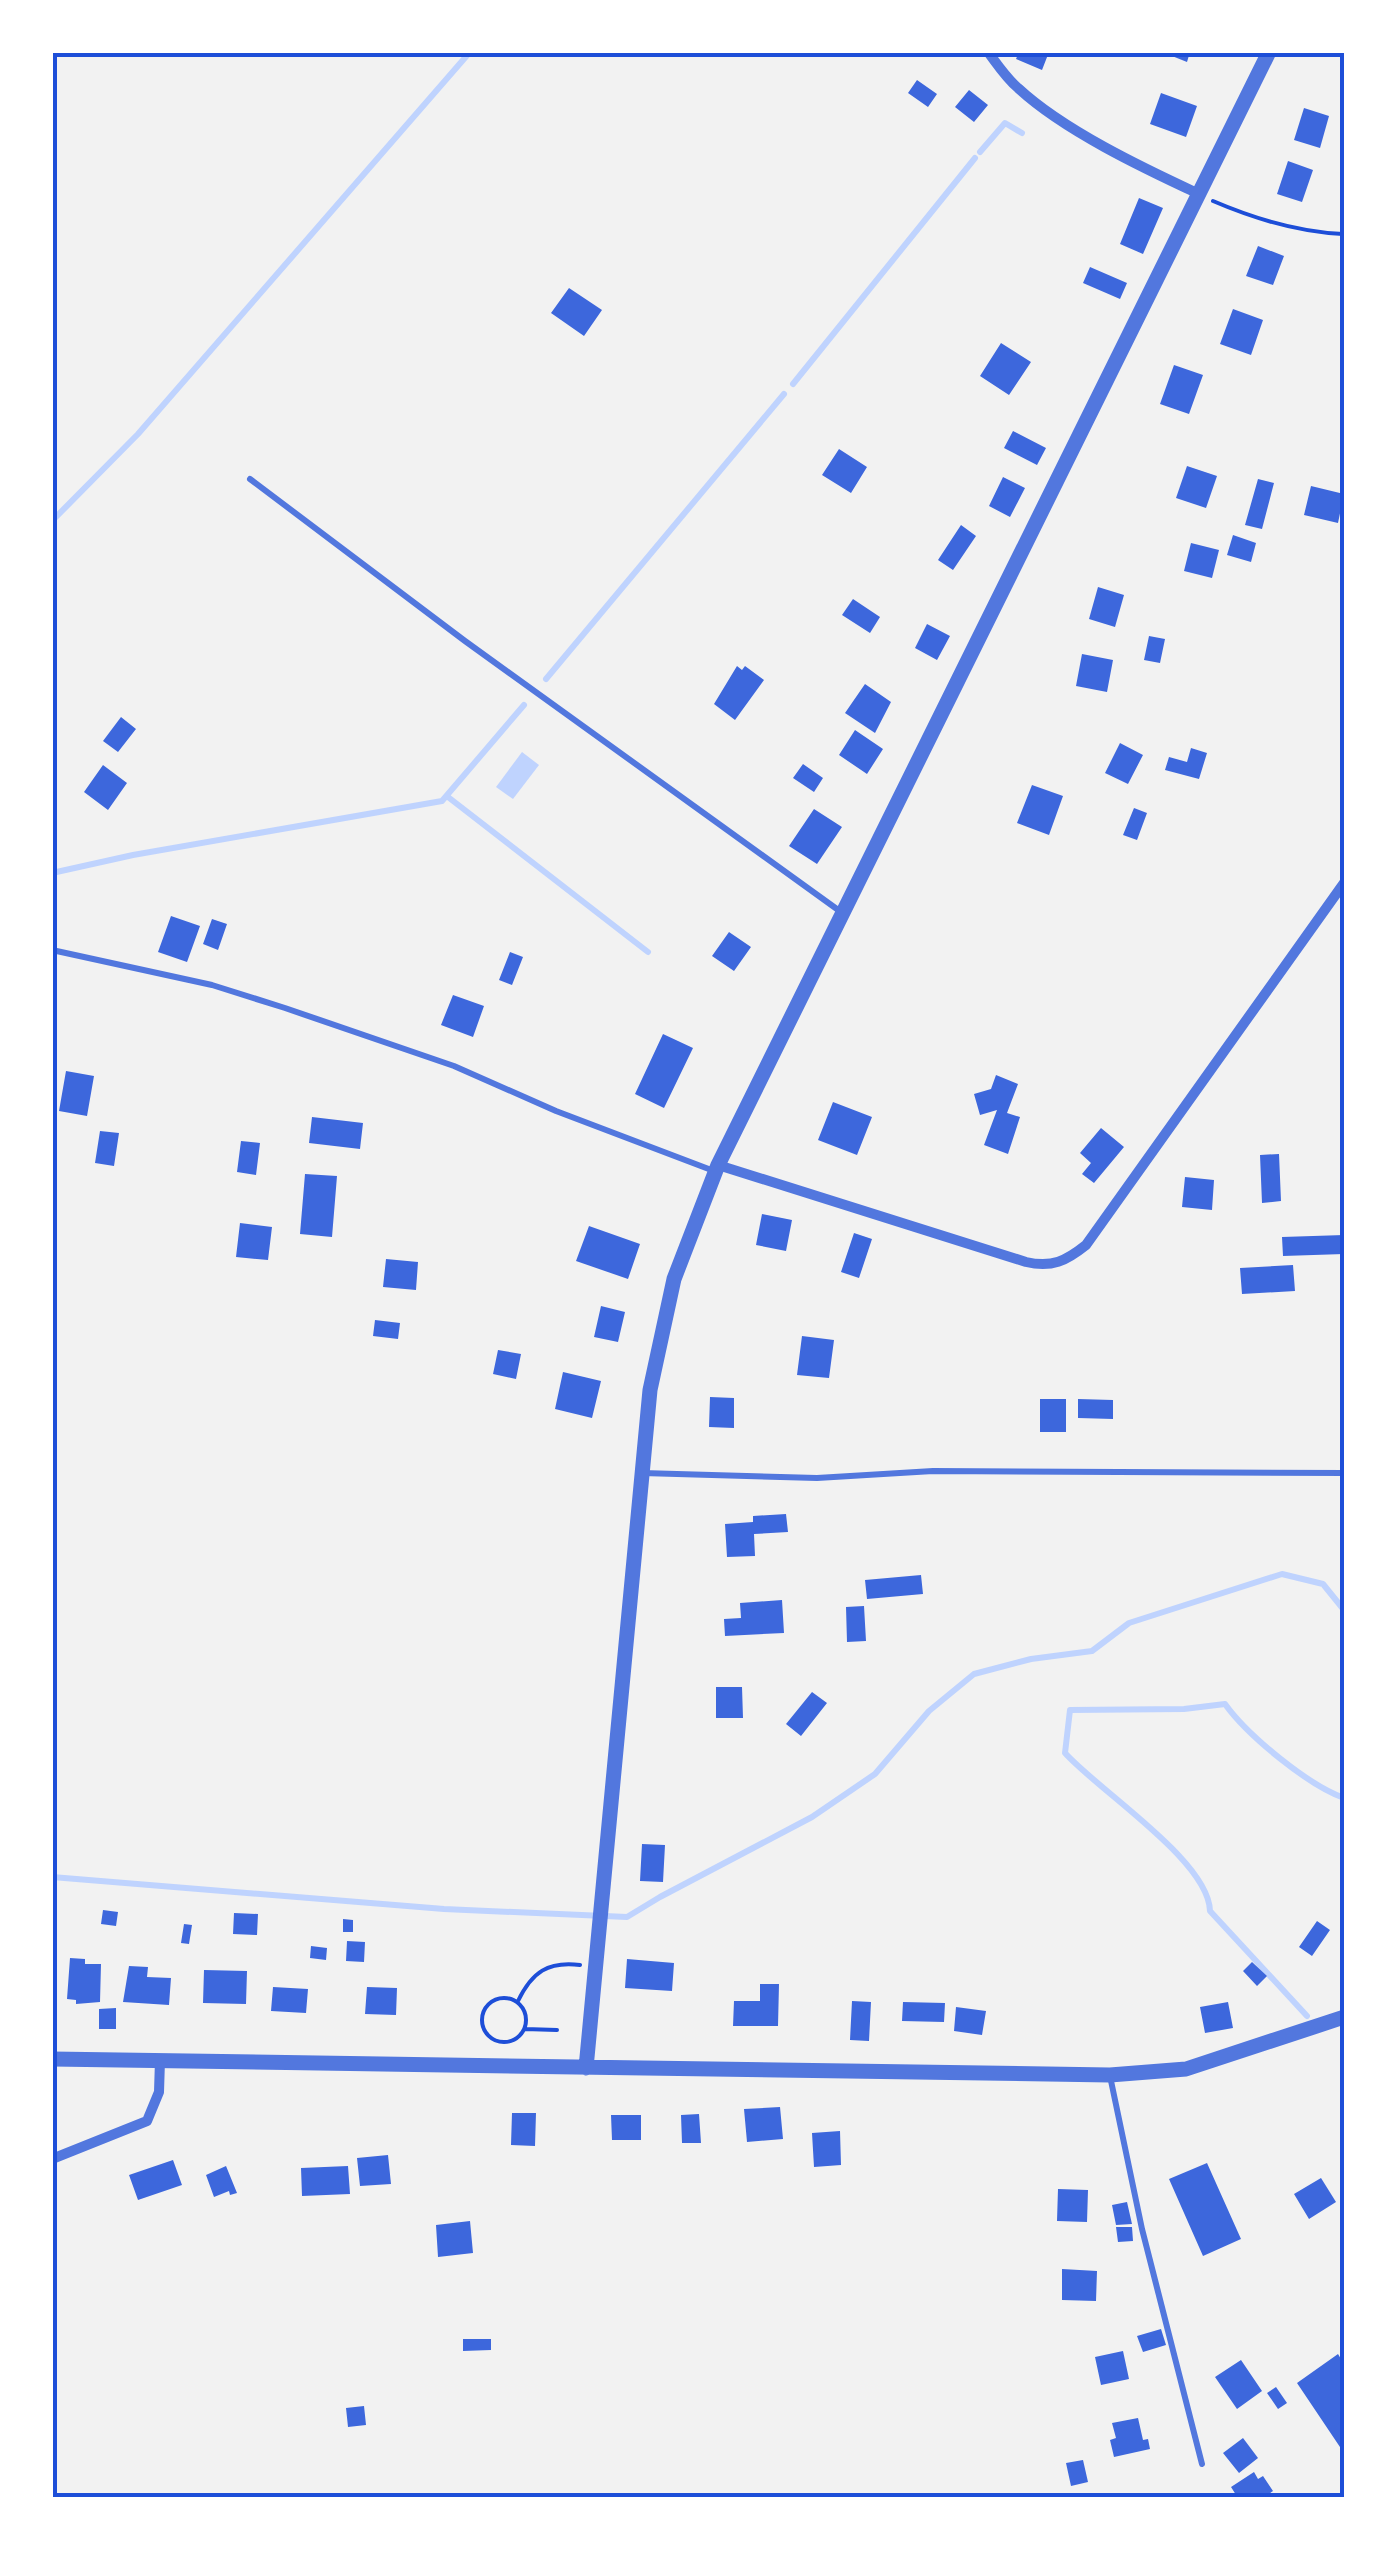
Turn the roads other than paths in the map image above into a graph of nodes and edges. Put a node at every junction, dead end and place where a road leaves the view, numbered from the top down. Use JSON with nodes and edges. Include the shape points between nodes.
{"nodes":[{"id":1,"x":988,"y":52,"type":"edge"},
{"id":2,"x":1269,"y":52,"type":"edge"},
{"id":3,"x":1199,"y":194,"type":"junction"},
{"id":4,"x":250,"y":479,"type":"dead end"},
{"id":5,"x":1344,"y":883,"type":"edge"},
{"id":6,"x":842,"y":913,"type":"junction"},
{"id":7,"x":52,"y":950,"type":"edge"},
{"id":8,"x":716,"y":1168,"type":"junction"},
{"id":9,"x":642,"y":1473,"type":"junction"},
{"id":10,"x":1344,"y":1474,"type":"edge"},
{"id":11,"x":1344,"y":2017,"type":"edge"},
{"id":12,"x":52,"y":2058,"type":"edge"},
{"id":13,"x":160,"y":2060,"type":"junction"},
{"id":14,"x":586,"y":2068,"type":"junction"},
{"id":15,"x":1110,"y":2075,"type":"junction"},
{"id":16,"x":52,"y":2159,"type":"edge"},
{"id":17,"x":1202,"y":2464,"type":"dead end"}],
"edges":[{"from":1,"to":3,"type":"street","via":[[1018,88],[1061,120]]},
{"from":2,"to":3,"type":"street"},
{"from":3,"to":6,"type":"street"},
{"from":4,"to":6,"type":"lane"},
{"from":5,"to":8,"type":"street","via":[[1086,1245],[1060,1262],[1026,1262]]},
{"from":6,"to":8,"type":"street"},
{"from":7,"to":8,"type":"lane","via":[[285,1008]]},
{"from":8,"to":9,"type":"street","via":[[674,1279],[650,1390]]},
{"from":9,"to":10,"type":"lane"},
{"from":9,"to":14,"type":"street"},
{"from":11,"to":15,"type":"street","via":[[1186,2070]]},
{"from":12,"to":13,"type":"street"},
{"from":13,"to":14,"type":"street"},
{"from":13,"to":16,"type":"street","via":[[159,2092],[147,2121]]},
{"from":14,"to":15,"type":"street"},
{"from":15,"to":17,"type":"lane"}]}
